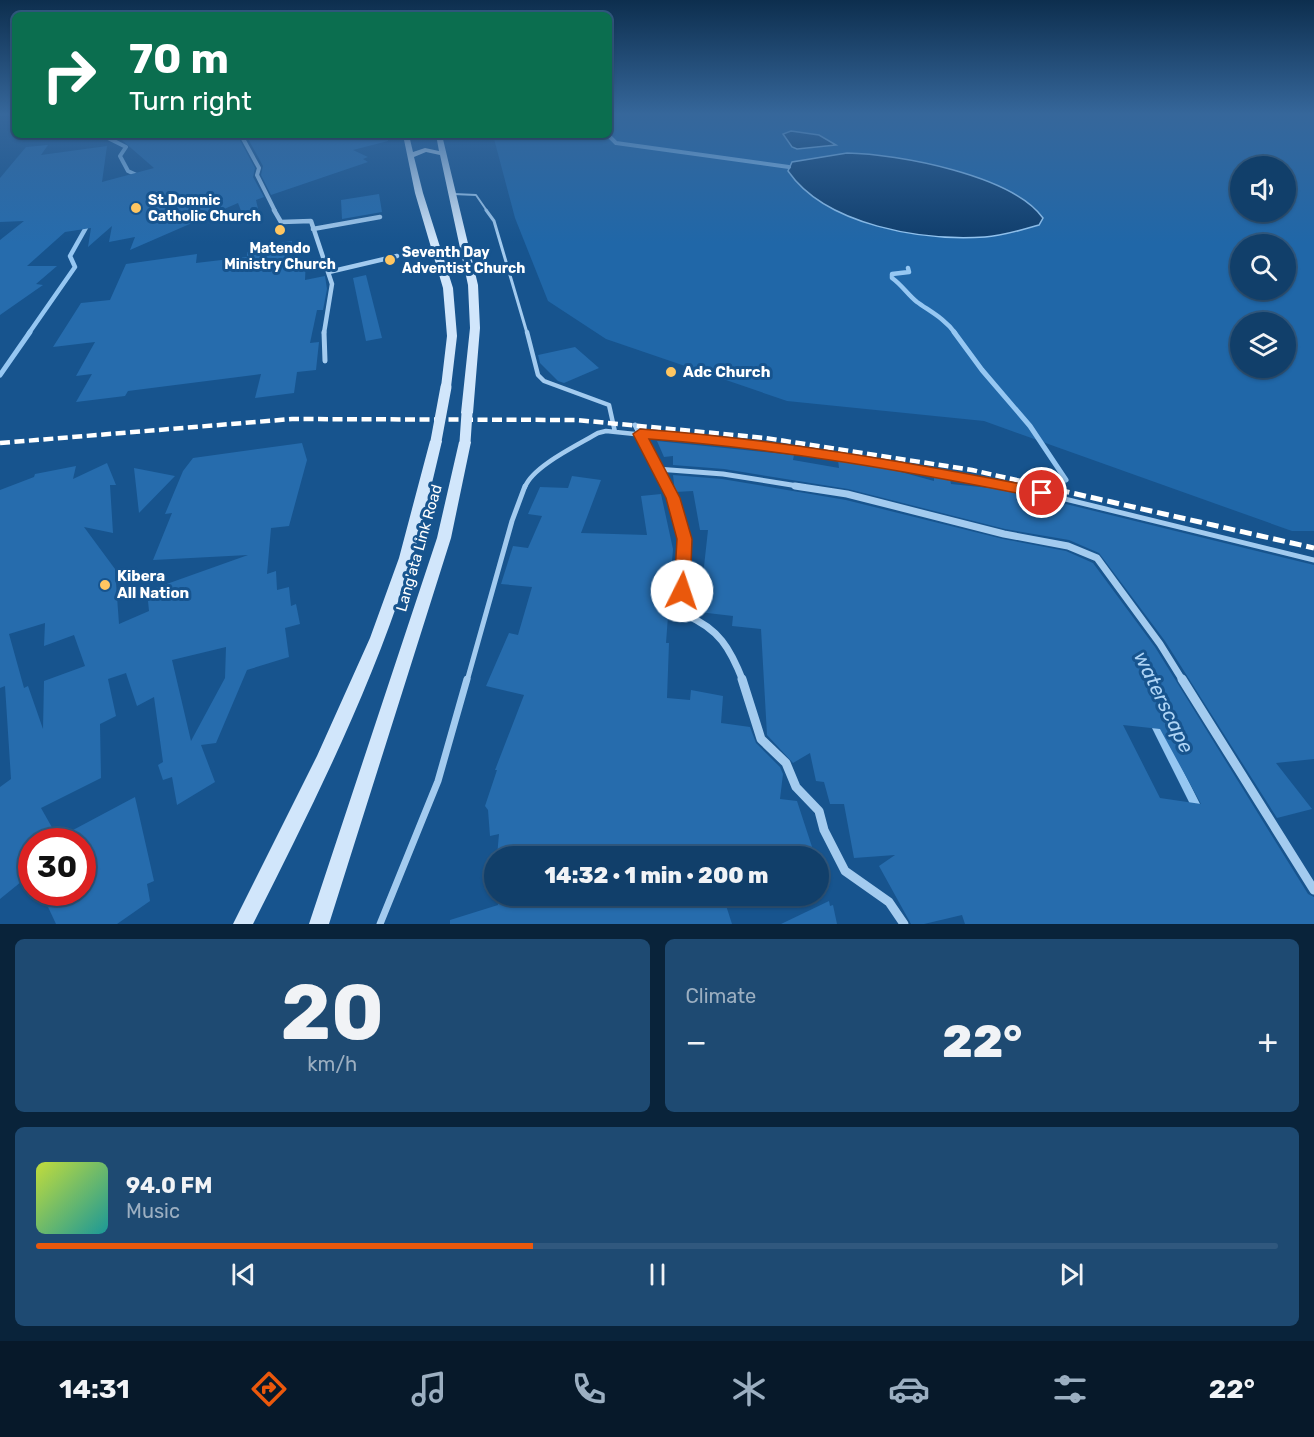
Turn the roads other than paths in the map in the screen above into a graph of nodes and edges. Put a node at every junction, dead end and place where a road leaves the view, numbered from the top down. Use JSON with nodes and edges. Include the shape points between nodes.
{"nodes":[{"id":1,"x":254,"y":157,"type":"edge"},
{"id":2,"x":411,"y":157,"type":"edge"},
{"id":3,"x":445,"y":157,"type":"edge"},
{"id":4,"x":454,"y":194,"type":"junction"},
{"id":5,"x":380,"y":218,"type":"dead end"},
{"id":6,"x":313,"y":230,"type":"junction"},
{"id":7,"x":397,"y":256,"type":"dead end"},
{"id":8,"x":329,"y":272,"type":"junction"},
{"id":9,"x":325,"y":361,"type":"dead end"},
{"id":10,"x":635,"y":425,"type":"dead end"},
{"id":11,"x":615,"y":432,"type":"junction"},
{"id":12,"x":640,"y":434,"type":"junction"},
{"id":13,"x":657,"y":469,"type":"junction"},
{"id":14,"x":1314,"y":560,"type":"edge"},
{"id":15,"x":1314,"y":890,"type":"edge"},
{"id":16,"x":243,"y":924,"type":"edge"},
{"id":17,"x":319,"y":924,"type":"edge"},
{"id":18,"x":380,"y":924,"type":"edge"},
{"id":19,"x":904,"y":924,"type":"edge"}],
"edges":[{"from":1,"to":6,"type":"street","via":[[259,168],[257,175],[278,219],[286,224],[310,221]]},
{"from":2,"to":16,"type":"main road","name":"Lang'ata Link Road","bridge":true,"via":[[448,288],[453,336],[436,441],[394,595],[344,721]]},
{"from":3,"to":4,"type":"main road","name":"Lang'ata Link Road"},
{"from":4,"to":11,"type":"lane","via":[[476,195],[491,215],[538,375],[544,381],[609,405]]},
{"from":4,"to":17,"type":"main road","name":"Lang'ata Link Road","bridge":true,"via":[[473,285],[475,328],[465,442],[444,538]]},
{"from":5,"to":6,"type":"street"},
{"from":6,"to":8,"type":"street"},
{"from":7,"to":8,"type":"street"},
{"from":8,"to":9,"type":"street","via":[[332,284],[324,334]]},
{"from":10,"to":12,"type":"street"},
{"from":11,"to":12,"type":"lane"},
{"from":11,"to":18,"type":"lane","via":[[606,431],[586,440],[527,481],[512,521],[438,781]]},
{"from":12,"to":13,"type":"street"},
{"from":12,"to":14,"type":"lane","via":[[713,439],[883,462],[1087,502]]},
{"from":13,"to":15,"type":"street","via":[[723,474],[847,494],[1068,546],[1097,558],[1160,644]]},
{"from":13,"to":19,"type":"street","via":[[673,498],[685,539],[681,604],[686,615],[705,623],[722,638],[742,678],[761,739],[786,763],[796,787],[819,811],[824,830],[845,870],[889,902]]}]}
